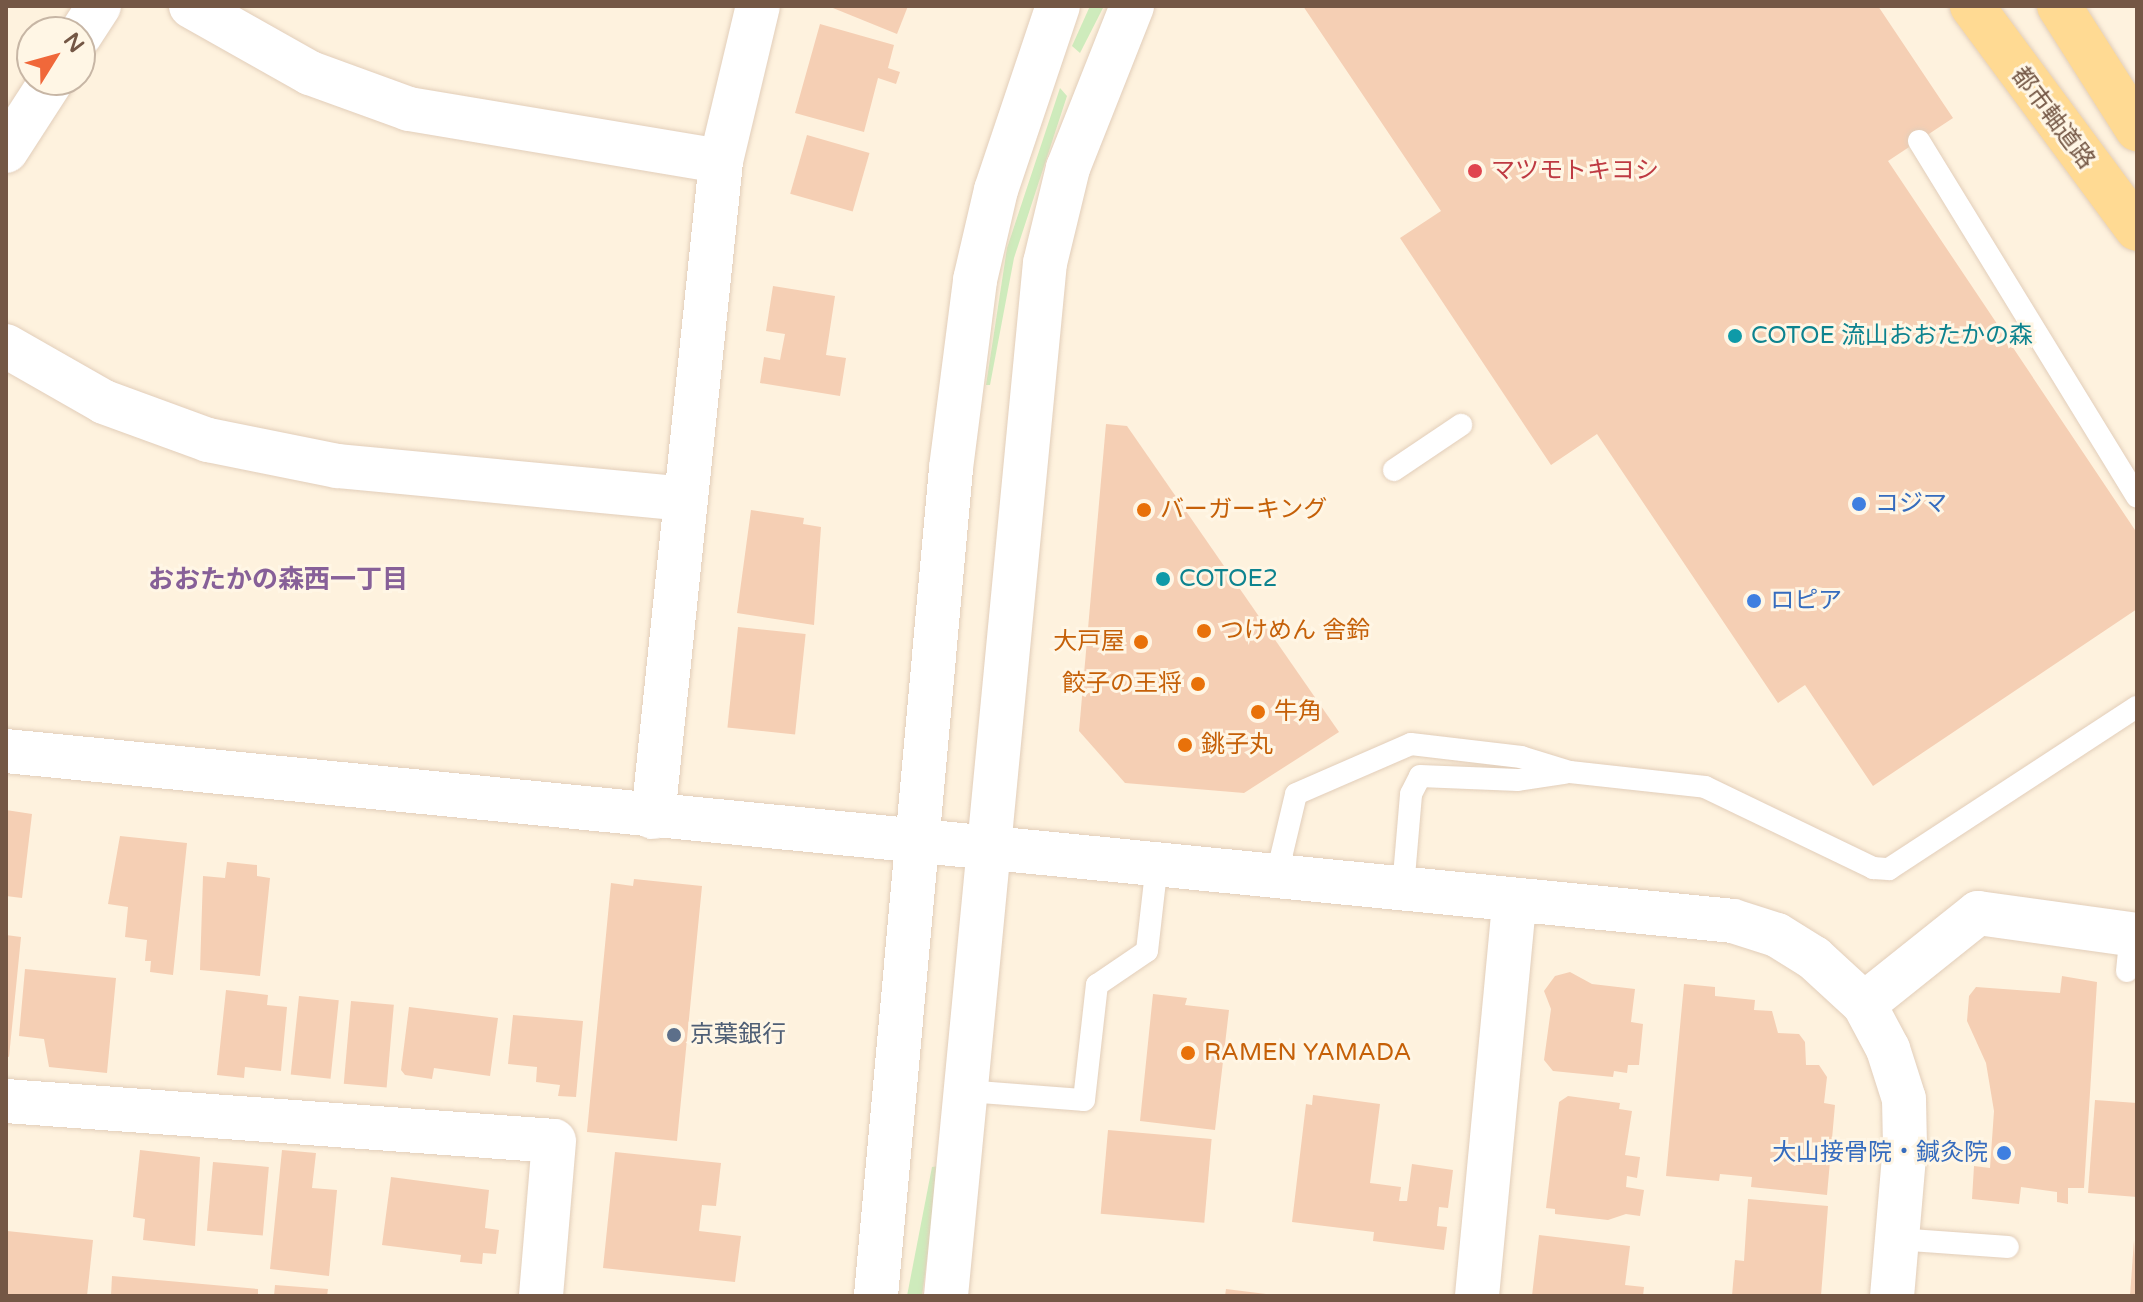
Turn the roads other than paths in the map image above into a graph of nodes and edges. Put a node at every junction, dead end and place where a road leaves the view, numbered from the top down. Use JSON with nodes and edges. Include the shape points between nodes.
{"nodes":[{"id":1,"x":191,"y":6,"type":"edge"},
{"id":2,"x":758,"y":6,"type":"edge"},
{"id":3,"x":1058,"y":6,"type":"edge"},
{"id":4,"x":1132,"y":6,"type":"edge"},
{"id":5,"x":1972,"y":6,"type":"edge"},
{"id":6,"x":2059,"y":6,"type":"edge"},
{"id":7,"x":42,"y":96,"type":"edge"},
{"id":8,"x":2137,"y":129,"type":"edge"},
{"id":9,"x":1919,"y":141,"type":"dead end"},
{"id":10,"x":6,"y":151,"type":"edge"},
{"id":11,"x":721,"y":161,"type":"junction"},
{"id":12,"x":2137,"y":229,"type":"edge"},
{"id":13,"x":6,"y":346,"type":"edge"},
{"id":14,"x":1461,"y":425,"type":"dead end"},
{"id":15,"x":1394,"y":470,"type":"dead end"},
{"id":16,"x":2137,"y":497,"type":"edge"},
{"id":17,"x":685,"y":499,"type":"junction"},
{"id":18,"x":2137,"y":707,"type":"edge"},
{"id":19,"x":6,"y":751,"type":"edge"},
{"id":20,"x":1570,"y":772,"type":"junction"},
{"id":21,"x":653,"y":817,"type":"junction"},
{"id":22,"x":916,"y":842,"type":"junction"},
{"id":23,"x":989,"y":848,"type":"junction"},
{"id":24,"x":1157,"y":863,"type":"junction"},
{"id":25,"x":1277,"y":874,"type":"junction"},
{"id":26,"x":1403,"y":888,"type":"junction"},
{"id":27,"x":1514,"y":901,"type":"junction"},
{"id":28,"x":2132,"y":946,"type":"edge"},
{"id":29,"x":1864,"y":1004,"type":"junction"},
{"id":30,"x":966,"y":1091,"type":"junction"},
{"id":31,"x":6,"y":1101,"type":"edge"},
{"id":32,"x":1897,"y":1239,"type":"junction"},
{"id":33,"x":2008,"y":1247,"type":"dead end"},
{"id":34,"x":541,"y":1296,"type":"edge"},
{"id":35,"x":876,"y":1296,"type":"edge"},
{"id":36,"x":946,"y":1296,"type":"edge"},
{"id":37,"x":1477,"y":1296,"type":"edge"},
{"id":38,"x":1892,"y":1296,"type":"edge"}],
"edges":[{"from":1,"to":11,"type":"street","via":[[310,73],[409,109]]},
{"from":2,"to":11,"type":"street"},
{"from":3,"to":22,"type":"street","via":[[1000,177],[975,280]]},
{"from":4,"to":23,"type":"street","via":[[1068,168],[1045,263]]},
{"from":5,"to":12,"type":"main road","name":"都市軸道路"},
{"from":6,"to":8,"type":"main road"},
{"from":7,"to":10,"type":"street"},
{"from":9,"to":16,"type":"lane"},
{"from":11,"to":17,"type":"street"},
{"from":13,"to":17,"type":"street","via":[[104,402],[208,440],[337,466]]},
{"from":14,"to":15,"type":"lane"},
{"from":17,"to":21,"type":"street"},
{"from":18,"to":20,"type":"lane","via":[[1889,869],[1873,868],[1705,787]]},
{"from":19,"to":21,"type":"street"},
{"from":20,"to":25,"type":"lane","via":[[1521,757],[1411,744],[1296,794]]},
{"from":20,"to":26,"type":"lane","via":[[1518,780],[1420,776],[1411,794]]},
{"from":21,"to":22,"type":"street"},
{"from":22,"to":23,"type":"street"},
{"from":22,"to":35,"type":"street"},
{"from":23,"to":24,"type":"street"},
{"from":23,"to":30,"type":"street"},
{"from":24,"to":25,"type":"street"},
{"from":24,"to":30,"type":"lane","via":[[1147,951],[1097,985],[1084,1100]]},
{"from":25,"to":26,"type":"street"},
{"from":26,"to":27,"type":"street"},
{"from":27,"to":29,"type":"street","via":[[1733,921],[1777,935],[1814,958]]},
{"from":27,"to":37,"type":"street"},
{"from":28,"to":29,"type":"street","via":[[1978,913]]},
{"from":29,"to":32,"type":"street","via":[[1888,1049],[1904,1099]]},
{"from":30,"to":36,"type":"street"},
{"from":31,"to":34,"type":"street","via":[[554,1141]]},
{"from":32,"to":33,"type":"lane"},
{"from":32,"to":38,"type":"street"}]}
